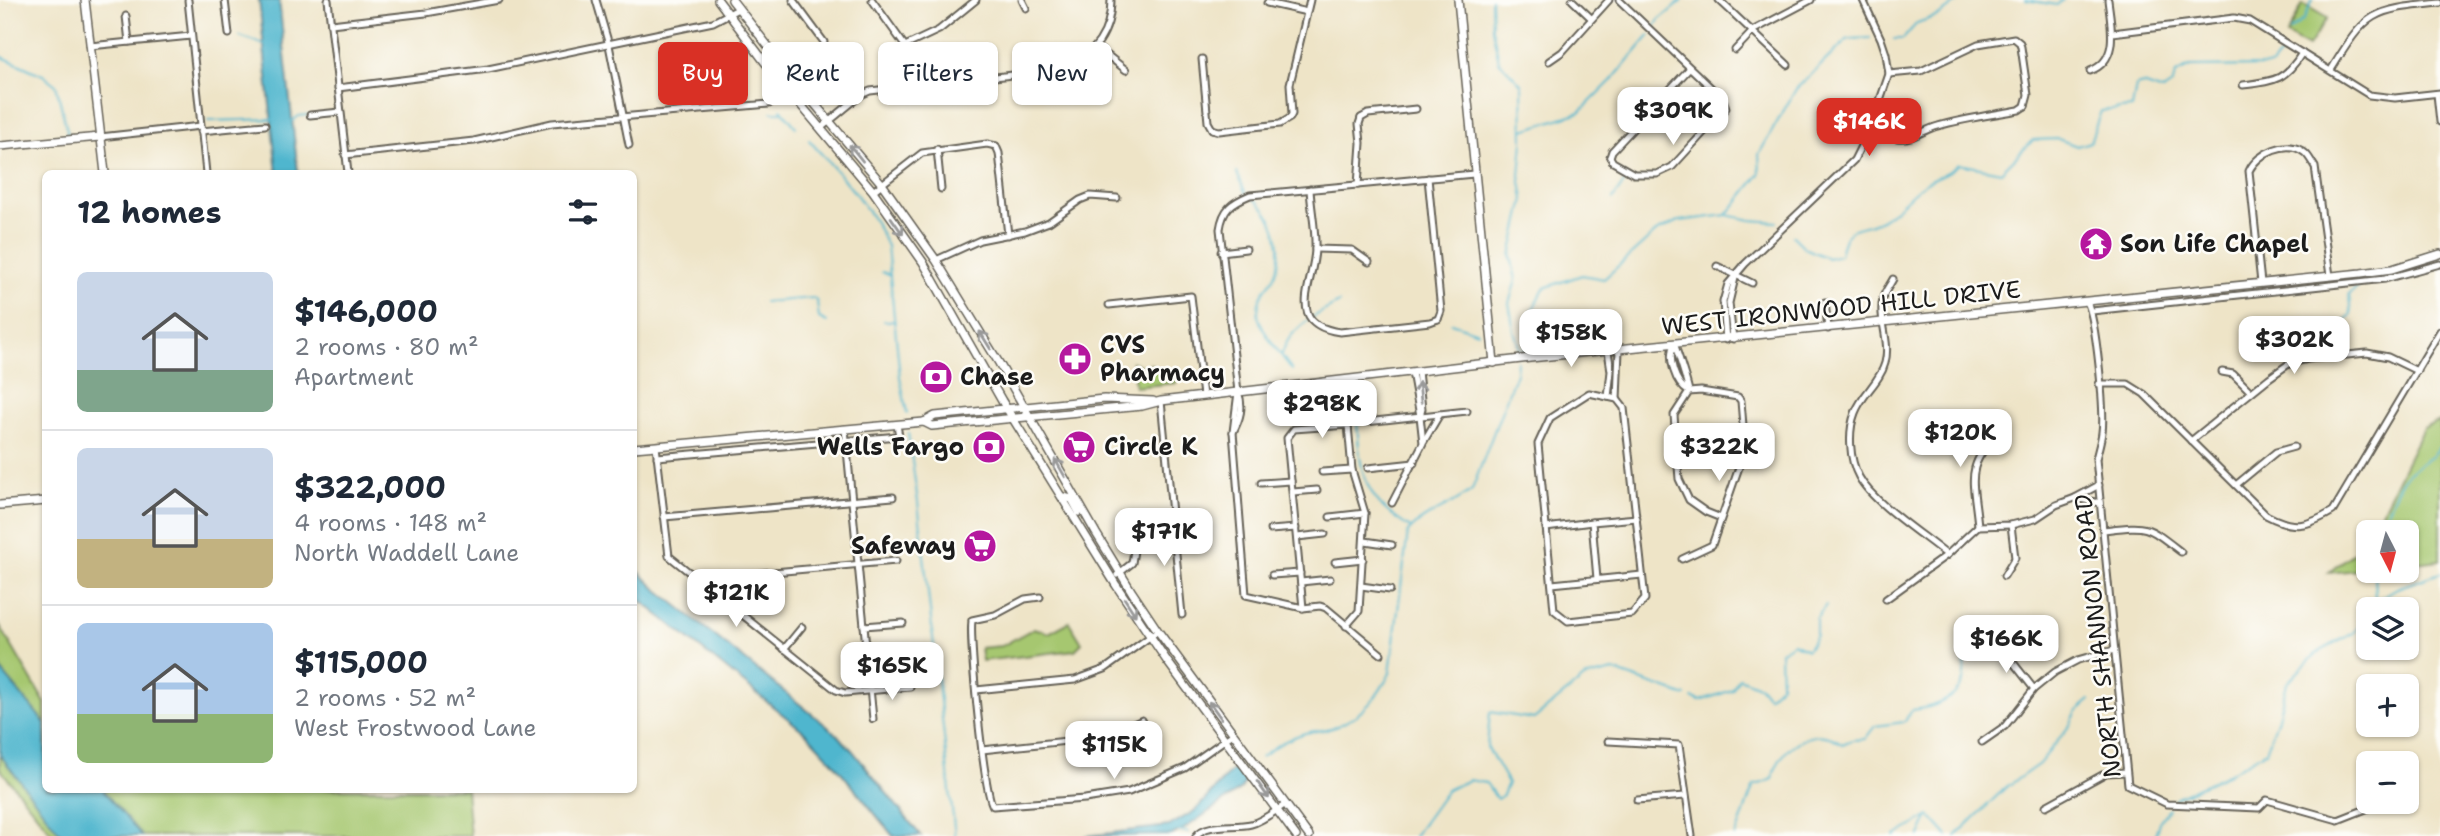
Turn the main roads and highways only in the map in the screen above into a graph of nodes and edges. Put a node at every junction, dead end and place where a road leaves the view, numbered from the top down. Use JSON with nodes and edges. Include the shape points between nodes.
{"nodes":[{"id":1,"x":85,"y":0,"type":"edge"},
{"id":2,"x":718,"y":0,"type":"edge"},
{"id":3,"x":732,"y":0,"type":"edge"},
{"id":4,"x":1458,"y":0,"type":"edge"},
{"id":5,"x":100,"y":137,"type":"junction"},
{"id":6,"x":0,"y":146,"type":"edge"},
{"id":7,"x":104,"y":170,"type":"edge"},
{"id":8,"x":2440,"y":254,"type":"edge"},
{"id":9,"x":954,"y":290,"type":"junction"},
{"id":10,"x":942,"y":297,"type":"junction"},
{"id":11,"x":1494,"y":363,"type":"junction"},
{"id":12,"x":1161,"y":401,"type":"junction"},
{"id":13,"x":1024,"y":407,"type":"junction"},
{"id":14,"x":1007,"y":409,"type":"junction"},
{"id":15,"x":1030,"y":418,"type":"junction"},
{"id":16,"x":1014,"y":419,"type":"junction"},
{"id":17,"x":924,"y":422,"type":"junction"},
{"id":18,"x":637,"y":447,"type":"edge"},
{"id":19,"x":1063,"y":498,"type":"junction"},
{"id":20,"x":42,"y":501,"type":"edge"},
{"id":21,"x":0,"y":505,"type":"edge"},
{"id":22,"x":1096,"y":533,"type":"junction"},
{"id":23,"x":1296,"y":836,"type":"edge"},
{"id":24,"x":1309,"y":836,"type":"edge"}],
"edges":[{"from":1,"to":5,"type":"main road"},
{"from":2,"to":10,"type":"main road","one_way":true,"via":[[873,191]]},
{"from":9,"to":3,"type":"main road","one_way":true,"via":[[882,184]]},
{"from":4,"to":11,"type":"main road"},
{"from":5,"to":6,"type":"main road"},
{"from":5,"to":7,"type":"main road"},
{"from":8,"to":11,"type":"main road","name":"WEST IRONWOOD HILL DRIVE","via":[[2392,269]]},
{"from":9,"to":10,"type":"main road"},
{"from":13,"to":9,"type":"main road","one_way":true},
{"from":10,"to":14,"type":"main road"},
{"from":11,"to":12,"type":"main road","name":"WEST IRONWOOD HILL DRIVE"},
{"from":12,"to":13,"type":"main road","name":"WEST IRONWOOD HILL DRIVE","via":[[1104,398]]},
{"from":12,"to":15,"type":"main road","name":"WEST IRONWOOD HILL DRIVE"},
{"from":13,"to":14,"type":"main road","name":"WEST IRONWOOD HILL DRIVE"},
{"from":13,"to":15,"type":"main road"},
{"from":14,"to":16,"type":"main road"},
{"from":14,"to":17,"type":"main road","name":"WEST IRONWOOD HILL DRIVE","via":[[935,416]]},
{"from":15,"to":16,"type":"main road","name":"WEST IRONWOOD HILL DRIVE"},
{"from":22,"to":15,"type":"main road","one_way":true},
{"from":16,"to":17,"type":"main road","name":"WEST IRONWOOD HILL DRIVE","via":[[932,426]]},
{"from":16,"to":19,"type":"main road"},
{"from":17,"to":18,"type":"main road"},
{"from":19,"to":22,"type":"main road","via":[[1072,499]]},
{"from":19,"to":23,"type":"main road","one_way":true,"via":[[1150,637]]},
{"from":20,"to":21,"type":"main road"},
{"from":24,"to":22,"type":"main road","one_way":true,"via":[[1158,631]]}]}
